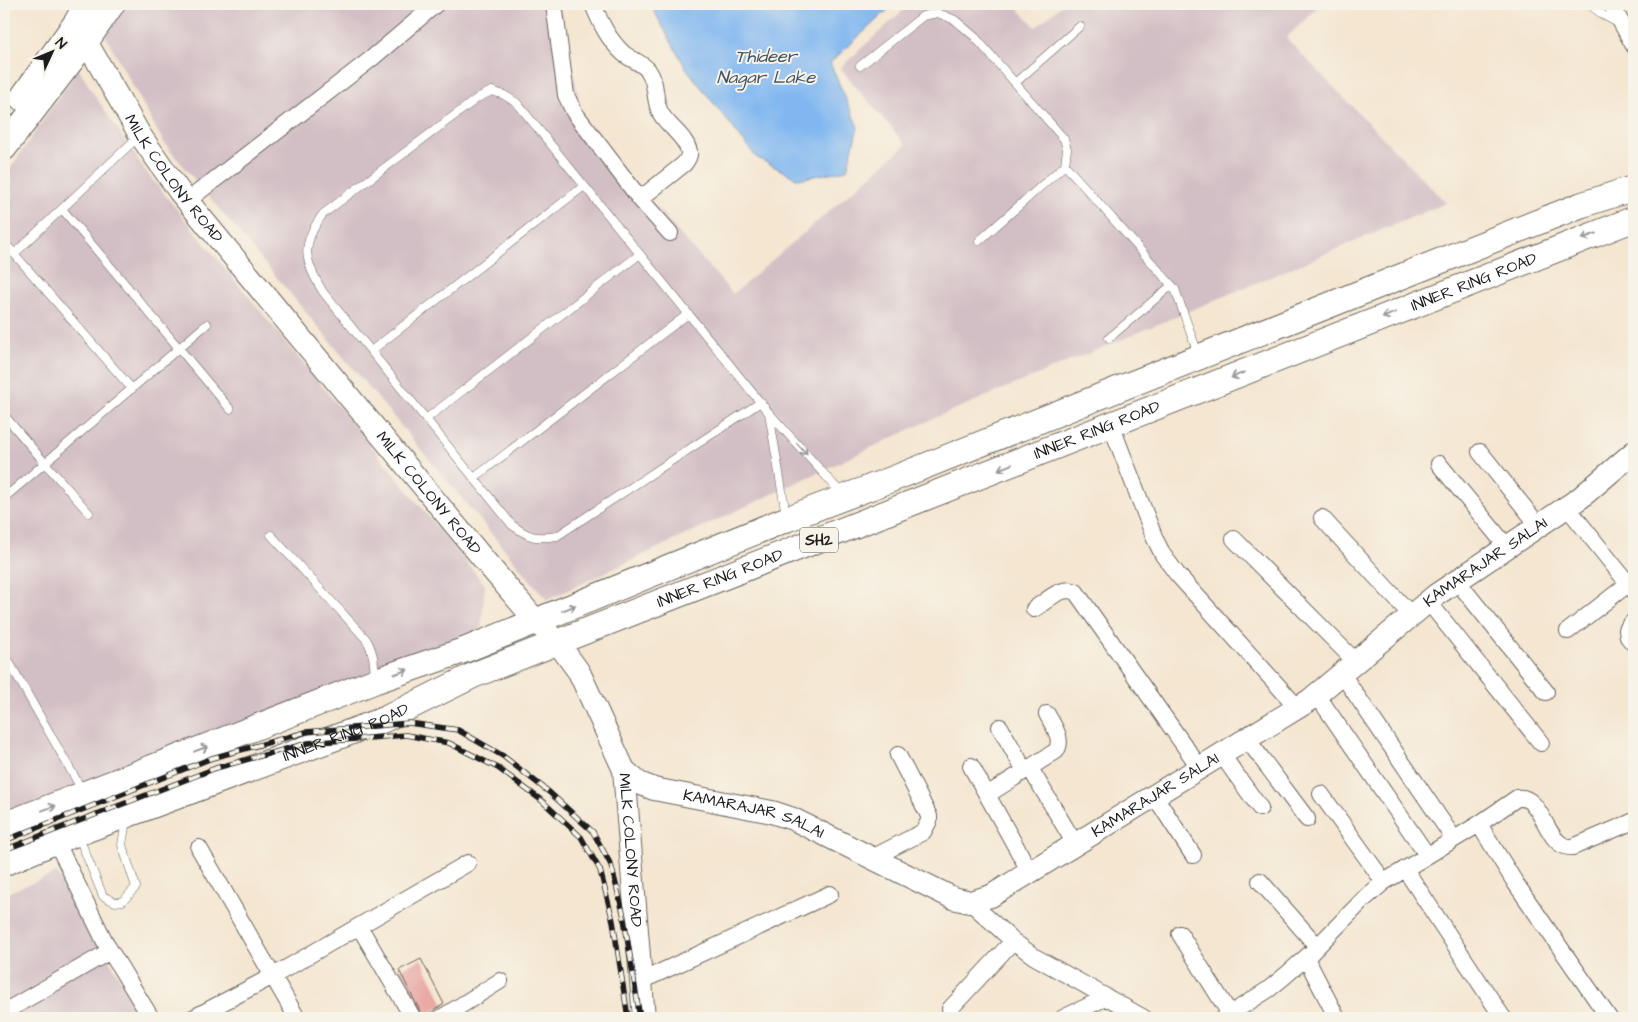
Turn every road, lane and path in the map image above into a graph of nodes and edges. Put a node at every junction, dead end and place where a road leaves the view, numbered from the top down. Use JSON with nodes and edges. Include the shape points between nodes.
{"nodes":[{"id":1,"x":112,"y":4,"type":"edge"},
{"id":2,"x":436,"y":4,"type":"edge"},
{"id":3,"x":554,"y":4,"type":"edge"},
{"id":4,"x":593,"y":4,"type":"edge"},
{"id":5,"x":1589,"y":4,"type":"edge"},
{"id":6,"x":1611,"y":4,"type":"edge"},
{"id":7,"x":83,"y":23,"type":"edge"},
{"id":8,"x":1622,"y":25,"type":"junction"},
{"id":9,"x":1080,"y":26,"type":"dead end"},
{"id":10,"x":1634,"y":46,"type":"edge"},
{"id":11,"x":860,"y":66,"type":"dead end"},
{"id":12,"x":1015,"y":84,"type":"junction"},
{"id":13,"x":4,"y":125,"type":"edge"},
{"id":14,"x":140,"y":135,"type":"junction"},
{"id":15,"x":4,"y":148,"type":"edge"},
{"id":16,"x":1065,"y":165,"type":"junction"},
{"id":17,"x":584,"y":186,"type":"junction"},
{"id":18,"x":1634,"y":188,"type":"edge"},
{"id":19,"x":640,"y":199,"type":"junction"},
{"id":20,"x":187,"y":201,"type":"junction"},
{"id":21,"x":62,"y":209,"type":"junction"},
{"id":22,"x":1634,"y":219,"type":"edge"},
{"id":23,"x":670,"y":233,"type":"dead end"},
{"id":24,"x":979,"y":241,"type":"dead end"},
{"id":25,"x":4,"y":242,"type":"edge"},
{"id":26,"x":14,"y":254,"type":"junction"},
{"id":27,"x":640,"y":254,"type":"junction"},
{"id":28,"x":1172,"y":285,"type":"junction"},
{"id":29,"x":688,"y":314,"type":"junction"},
{"id":30,"x":207,"y":324,"type":"dead end"},
{"id":31,"x":1109,"y":338,"type":"dead end"},
{"id":32,"x":179,"y":349,"type":"junction"},
{"id":33,"x":371,"y":351,"type":"junction"},
{"id":34,"x":1199,"y":356,"type":"junction"},
{"id":35,"x":132,"y":389,"type":"junction"},
{"id":36,"x":760,"y":402,"type":"junction"},
{"id":37,"x":230,"y":409,"type":"dead end"},
{"id":38,"x":769,"y":413,"type":"junction"},
{"id":39,"x":4,"y":415,"type":"edge"},
{"id":40,"x":426,"y":419,"type":"junction"},
{"id":41,"x":1111,"y":425,"type":"junction"},
{"id":42,"x":1480,"y":452,"type":"dead end"},
{"id":43,"x":1634,"y":452,"type":"edge"},
{"id":44,"x":45,"y":463,"type":"junction"},
{"id":45,"x":1439,"y":464,"type":"dead end"},
{"id":46,"x":474,"y":478,"type":"junction"},
{"id":47,"x":846,"y":497,"type":"junction"},
{"id":48,"x":4,"y":498,"type":"edge"},
{"id":49,"x":1567,"y":507,"type":"junction"},
{"id":50,"x":89,"y":513,"type":"dead end"},
{"id":51,"x":1322,"y":518,"type":"dead end"},
{"id":52,"x":787,"y":519,"type":"junction"},
{"id":53,"x":1539,"y":526,"type":"junction"},
{"id":54,"x":271,"y":535,"type":"dead end"},
{"id":55,"x":1234,"y":539,"type":"dead end"},
{"id":56,"x":1507,"y":548,"type":"junction"},
{"id":57,"x":1457,"y":581,"type":"junction"},
{"id":58,"x":1631,"y":588,"type":"edge"},
{"id":59,"x":1420,"y":608,"type":"junction"},
{"id":60,"x":1034,"y":610,"type":"dead end"},
{"id":61,"x":536,"y":621,"type":"junction"},
{"id":62,"x":1634,"y":621,"type":"edge"},
{"id":63,"x":1568,"y":631,"type":"dead end"},
{"id":64,"x":558,"y":643,"type":"junction"},
{"id":65,"x":1634,"y":644,"type":"edge"},
{"id":66,"x":4,"y":653,"type":"edge"},
{"id":67,"x":1349,"y":668,"type":"junction"},
{"id":68,"x":375,"y":681,"type":"junction"},
{"id":69,"x":1546,"y":692,"type":"dead end"},
{"id":70,"x":1317,"y":695,"type":"junction"},
{"id":71,"x":1298,"y":708,"type":"junction"},
{"id":72,"x":1048,"y":714,"type":"dead end"},
{"id":73,"x":1000,"y":727,"type":"dead end"},
{"id":74,"x":1247,"y":739,"type":"junction"},
{"id":75,"x":1541,"y":743,"type":"dead end"},
{"id":76,"x":898,"y":755,"type":"dead end"},
{"id":77,"x":1222,"y":755,"type":"junction"},
{"id":78,"x":971,"y":766,"type":"dead end"},
{"id":79,"x":1200,"y":768,"type":"junction"},
{"id":80,"x":624,"y":770,"type":"junction"},
{"id":81,"x":1027,"y":770,"type":"junction"},
{"id":82,"x":85,"y":794,"type":"junction"},
{"id":83,"x":1321,"y":794,"type":"dead end"},
{"id":84,"x":987,"y":795,"type":"junction"},
{"id":85,"x":1154,"y":796,"type":"junction"},
{"id":86,"x":1260,"y":808,"type":"dead end"},
{"id":87,"x":126,"y":815,"type":"junction"},
{"id":88,"x":1307,"y":819,"type":"dead end"},
{"id":89,"x":1634,"y":821,"type":"edge"},
{"id":90,"x":1479,"y":824,"type":"junction"},
{"id":91,"x":4,"y":825,"type":"edge"},
{"id":92,"x":66,"y":838,"type":"junction"},
{"id":93,"x":1454,"y":839,"type":"junction"},
{"id":94,"x":1075,"y":844,"type":"junction"},
{"id":95,"x":199,"y":848,"type":"dead end"},
{"id":96,"x":1193,"y":855,"type":"dead end"},
{"id":97,"x":1427,"y":856,"type":"junction"},
{"id":98,"x":872,"y":858,"type":"junction"},
{"id":99,"x":4,"y":863,"type":"edge"},
{"id":100,"x":468,"y":863,"type":"dead end"},
{"id":101,"x":1405,"y":870,"type":"junction"},
{"id":102,"x":1030,"y":872,"type":"junction"},
{"id":103,"x":1260,"y":881,"type":"dead end"},
{"id":104,"x":1384,"y":882,"type":"junction"},
{"id":105,"x":830,"y":894,"type":"dead end"},
{"id":106,"x":970,"y":902,"type":"junction"},
{"id":107,"x":359,"y":926,"type":"junction"},
{"id":108,"x":1180,"y":934,"type":"dead end"},
{"id":109,"x":1013,"y":942,"type":"junction"},
{"id":110,"x":110,"y":951,"type":"junction"},
{"id":111,"x":1311,"y":952,"type":"junction"},
{"id":112,"x":273,"y":976,"type":"junction"},
{"id":113,"x":500,"y":981,"type":"dead end"},
{"id":114,"x":641,"y":981,"type":"junction"},
{"id":115,"x":1107,"y":997,"type":"junction"},
{"id":116,"x":950,"y":1009,"type":"dead end"},
{"id":117,"x":4,"y":1012,"type":"edge"},
{"id":118,"x":1236,"y":1014,"type":"edge"},
{"id":119,"x":151,"y":1018,"type":"edge"},
{"id":120,"x":193,"y":1018,"type":"edge"},
{"id":121,"x":297,"y":1018,"type":"edge"},
{"id":122,"x":413,"y":1018,"type":"edge"},
{"id":123,"x":441,"y":1018,"type":"edge"},
{"id":124,"x":644,"y":1018,"type":"edge"},
{"id":125,"x":1063,"y":1018,"type":"edge"},
{"id":126,"x":1144,"y":1018,"type":"edge"},
{"id":127,"x":1337,"y":1018,"type":"edge"},
{"id":128,"x":1502,"y":1018,"type":"edge"},
{"id":129,"x":1609,"y":1018,"type":"edge"}],
"edges":[{"from":1,"to":7,"type":"main road"},
{"from":2,"to":20,"type":"street","via":[[365,64]]},
{"from":3,"to":19,"type":"street","via":[[566,95],[582,124]]},
{"from":4,"to":19,"type":"street","via":[[601,24],[616,46],[641,64],[651,76],[662,115],[690,153],[684,164]]},
{"from":5,"to":8,"type":"lane","via":[[1603,16]]},
{"from":6,"to":8,"type":"street"},
{"from":7,"to":13,"type":"main road"},
{"from":7,"to":14,"type":"main road","name":"MILK COLONY ROAD"},
{"from":7,"to":15,"type":"main road"},
{"from":8,"to":10,"type":"street"},
{"from":9,"to":12,"type":"lane"},
{"from":11,"to":12,"type":"lane","via":[[923,16],[938,13],[955,20],[975,37]]},
{"from":12,"to":16,"type":"lane","via":[[1064,139],[1067,149]]},
{"from":14,"to":20,"type":"main road","name":"MILK COLONY ROAD"},
{"from":14,"to":21,"type":"lane"},
{"from":16,"to":24,"type":"lane"},
{"from":16,"to":28,"type":"lane"},
{"from":17,"to":27,"type":"lane"},
{"from":17,"to":33,"type":"lane"},
{"from":17,"to":33,"type":"lane","via":[[516,103],[492,91],[478,97],[324,214],[313,228],[306,248],[310,270],[323,292]]},
{"from":18,"to":34,"type":"main road","name":"INNER RING ROAD","number":"SH2","via":[[1572,209]]},
{"from":19,"to":23,"type":"street"},
{"from":20,"to":61,"type":"main road","name":"MILK COLONY ROAD"},
{"from":21,"to":26,"type":"lane"},
{"from":21,"to":32,"type":"lane"},
{"from":22,"to":41,"type":"main road","name":"INNER RING ROAD","number":"SH2","one_way":true},
{"from":25,"to":26,"type":"lane"},
{"from":26,"to":35,"type":"lane"},
{"from":27,"to":29,"type":"lane"},
{"from":27,"to":40,"type":"lane"},
{"from":28,"to":31,"type":"lane"},
{"from":28,"to":34,"type":"lane"},
{"from":29,"to":36,"type":"lane"},
{"from":29,"to":46,"type":"lane"},
{"from":30,"to":32,"type":"lane"},
{"from":32,"to":35,"type":"lane"},
{"from":32,"to":37,"type":"lane"},
{"from":33,"to":40,"type":"lane"},
{"from":34,"to":47,"type":"main road","name":"INNER RING ROAD","number":"SH2"},
{"from":35,"to":44,"type":"lane"},
{"from":36,"to":38,"type":"lane"},
{"from":36,"to":46,"type":"lane","via":[[556,536],[539,538],[512,525]]},
{"from":38,"to":47,"type":"lane","one_way":true},
{"from":38,"to":52,"type":"lane"},
{"from":39,"to":44,"type":"lane"},
{"from":40,"to":46,"type":"lane"},
{"from":41,"to":64,"type":"main road","name":"INNER RING ROAD","number":"SH2","one_way":true},
{"from":41,"to":71,"type":"street","via":[[1163,555]]},
{"from":42,"to":53,"type":"street"},
{"from":43,"to":49,"type":"main road","name":"KAMARAJAR SALAI"},
{"from":44,"to":48,"type":"lane"},
{"from":44,"to":50,"type":"lane"},
{"from":45,"to":56,"type":"street"},
{"from":47,"to":52,"type":"main road","name":"INNER RING ROAD","number":"SH2"},
{"from":49,"to":53,"type":"main road","name":"KAMARAJAR SALAI"},
{"from":49,"to":58,"type":"street"},
{"from":51,"to":59,"type":"street"},
{"from":61,"to":52,"type":"main road","name":"INNER RING ROAD","number":"SH2","one_way":true},
{"from":53,"to":56,"type":"main road","name":"KAMARAJAR SALAI"},
{"from":54,"to":68,"type":"lane","via":[[366,639],[374,658]]},
{"from":55,"to":67,"type":"street"},
{"from":56,"to":57,"type":"main road","name":"KAMARAJAR SALAI"},
{"from":57,"to":59,"type":"main road","name":"KAMARAJAR SALAI"},
{"from":57,"to":69,"type":"street"},
{"from":58,"to":63,"type":"street"},
{"from":59,"to":67,"type":"main road","name":"KAMARAJAR SALAI"},
{"from":59,"to":75,"type":"street"},
{"from":60,"to":79,"type":"street","via":[[1062,590],[1076,592]]},
{"from":61,"to":64,"type":"main road","name":"MILK COLONY ROAD"},
{"from":68,"to":61,"type":"main road","name":"INNER RING ROAD","number":"SH2","one_way":true},
{"from":62,"to":65,"type":"street","via":[[1626,630]]},
{"from":64,"to":80,"type":"main road","name":"MILK COLONY ROAD","via":[[579,672]]},
{"from":64,"to":87,"type":"main road","name":"INNER RING ROAD","number":"SH2","via":[[474,675],[383,720]]},
{"from":66,"to":82,"type":"lane"},
{"from":67,"to":70,"type":"main road","name":"KAMARAJAR SALAI"},
{"from":67,"to":93,"type":"street"},
{"from":82,"to":68,"type":"main road","name":"INNER RING ROAD","number":"SH2","one_way":true},
{"from":70,"to":71,"type":"main road","name":"KAMARAJAR SALAI"},
{"from":70,"to":97,"type":"street"},
{"from":71,"to":74,"type":"main road","name":"KAMARAJAR SALAI"},
{"from":72,"to":81,"type":"street","via":[[1060,740],[1059,745],[1051,755]]},
{"from":73,"to":81,"type":"street"},
{"from":74,"to":77,"type":"main road","name":"KAMARAJAR SALAI"},
{"from":74,"to":88,"type":"street"},
{"from":76,"to":98,"type":"street","via":[[929,821],[923,832]]},
{"from":77,"to":79,"type":"main road","name":"KAMARAJAR SALAI"},
{"from":77,"to":86,"type":"street"},
{"from":78,"to":84,"type":"street"},
{"from":79,"to":85,"type":"main road","name":"KAMARAJAR SALAI"},
{"from":80,"to":98,"type":"main road","name":"KAMARAJAR SALAI","via":[[654,790],[772,812],[793,819]]},
{"from":80,"to":114,"type":"main road","name":"MILK COLONY ROAD"},
{"from":81,"to":84,"type":"street"},
{"from":81,"to":94,"type":"street"},
{"from":91,"to":82,"type":"main road","name":"INNER RING ROAD","number":"SH2","one_way":true},
{"from":83,"to":104,"type":"street"},
{"from":84,"to":102,"type":"street"},
{"from":85,"to":94,"type":"main road","name":"KAMARAJAR SALAI"},
{"from":85,"to":96,"type":"street"},
{"from":87,"to":92,"type":"main road","name":"INNER RING ROAD","number":"SH2"},
{"from":87,"to":92,"type":"lane","via":[[122,845],[136,887],[123,901],[115,902],[103,896]]},
{"from":89,"to":90,"type":"street","via":[[1573,847],[1564,846],[1555,839],[1531,801],[1523,797]]},
{"from":90,"to":93,"type":"street"},
{"from":90,"to":129,"type":"street","via":[[1516,884]]},
{"from":92,"to":99,"type":"main road","name":"INNER RING ROAD","number":"SH2"},
{"from":92,"to":110,"type":"street"},
{"from":93,"to":97,"type":"street"},
{"from":94,"to":102,"type":"main road","name":"KAMARAJAR SALAI"},
{"from":95,"to":112,"type":"street"},
{"from":97,"to":101,"type":"street"},
{"from":98,"to":106,"type":"main road","name":"KAMARAJAR SALAI","via":[[953,898]]},
{"from":100,"to":107,"type":"street"},
{"from":101,"to":104,"type":"street"},
{"from":101,"to":128,"type":"street"},
{"from":102,"to":106,"type":"main road","name":"KAMARAJAR SALAI","via":[[991,896]]},
{"from":103,"to":111,"type":"street"},
{"from":104,"to":111,"type":"street"},
{"from":105,"to":114,"type":"street"},
{"from":106,"to":109,"type":"street"},
{"from":107,"to":112,"type":"street"},
{"from":107,"to":122,"type":"street"},
{"from":108,"to":118,"type":"street"},
{"from":109,"to":115,"type":"street"},
{"from":109,"to":116,"type":"street"},
{"from":110,"to":117,"type":"street"},
{"from":110,"to":119,"type":"street"},
{"from":111,"to":118,"type":"street"},
{"from":111,"to":127,"type":"street"},
{"from":112,"to":120,"type":"street"},
{"from":112,"to":121,"type":"street"},
{"from":113,"to":123,"type":"street"},
{"from":114,"to":124,"type":"main road","name":"MILK COLONY ROAD"},
{"from":115,"to":125,"type":"street"},
{"from":115,"to":126,"type":"street"}]}
